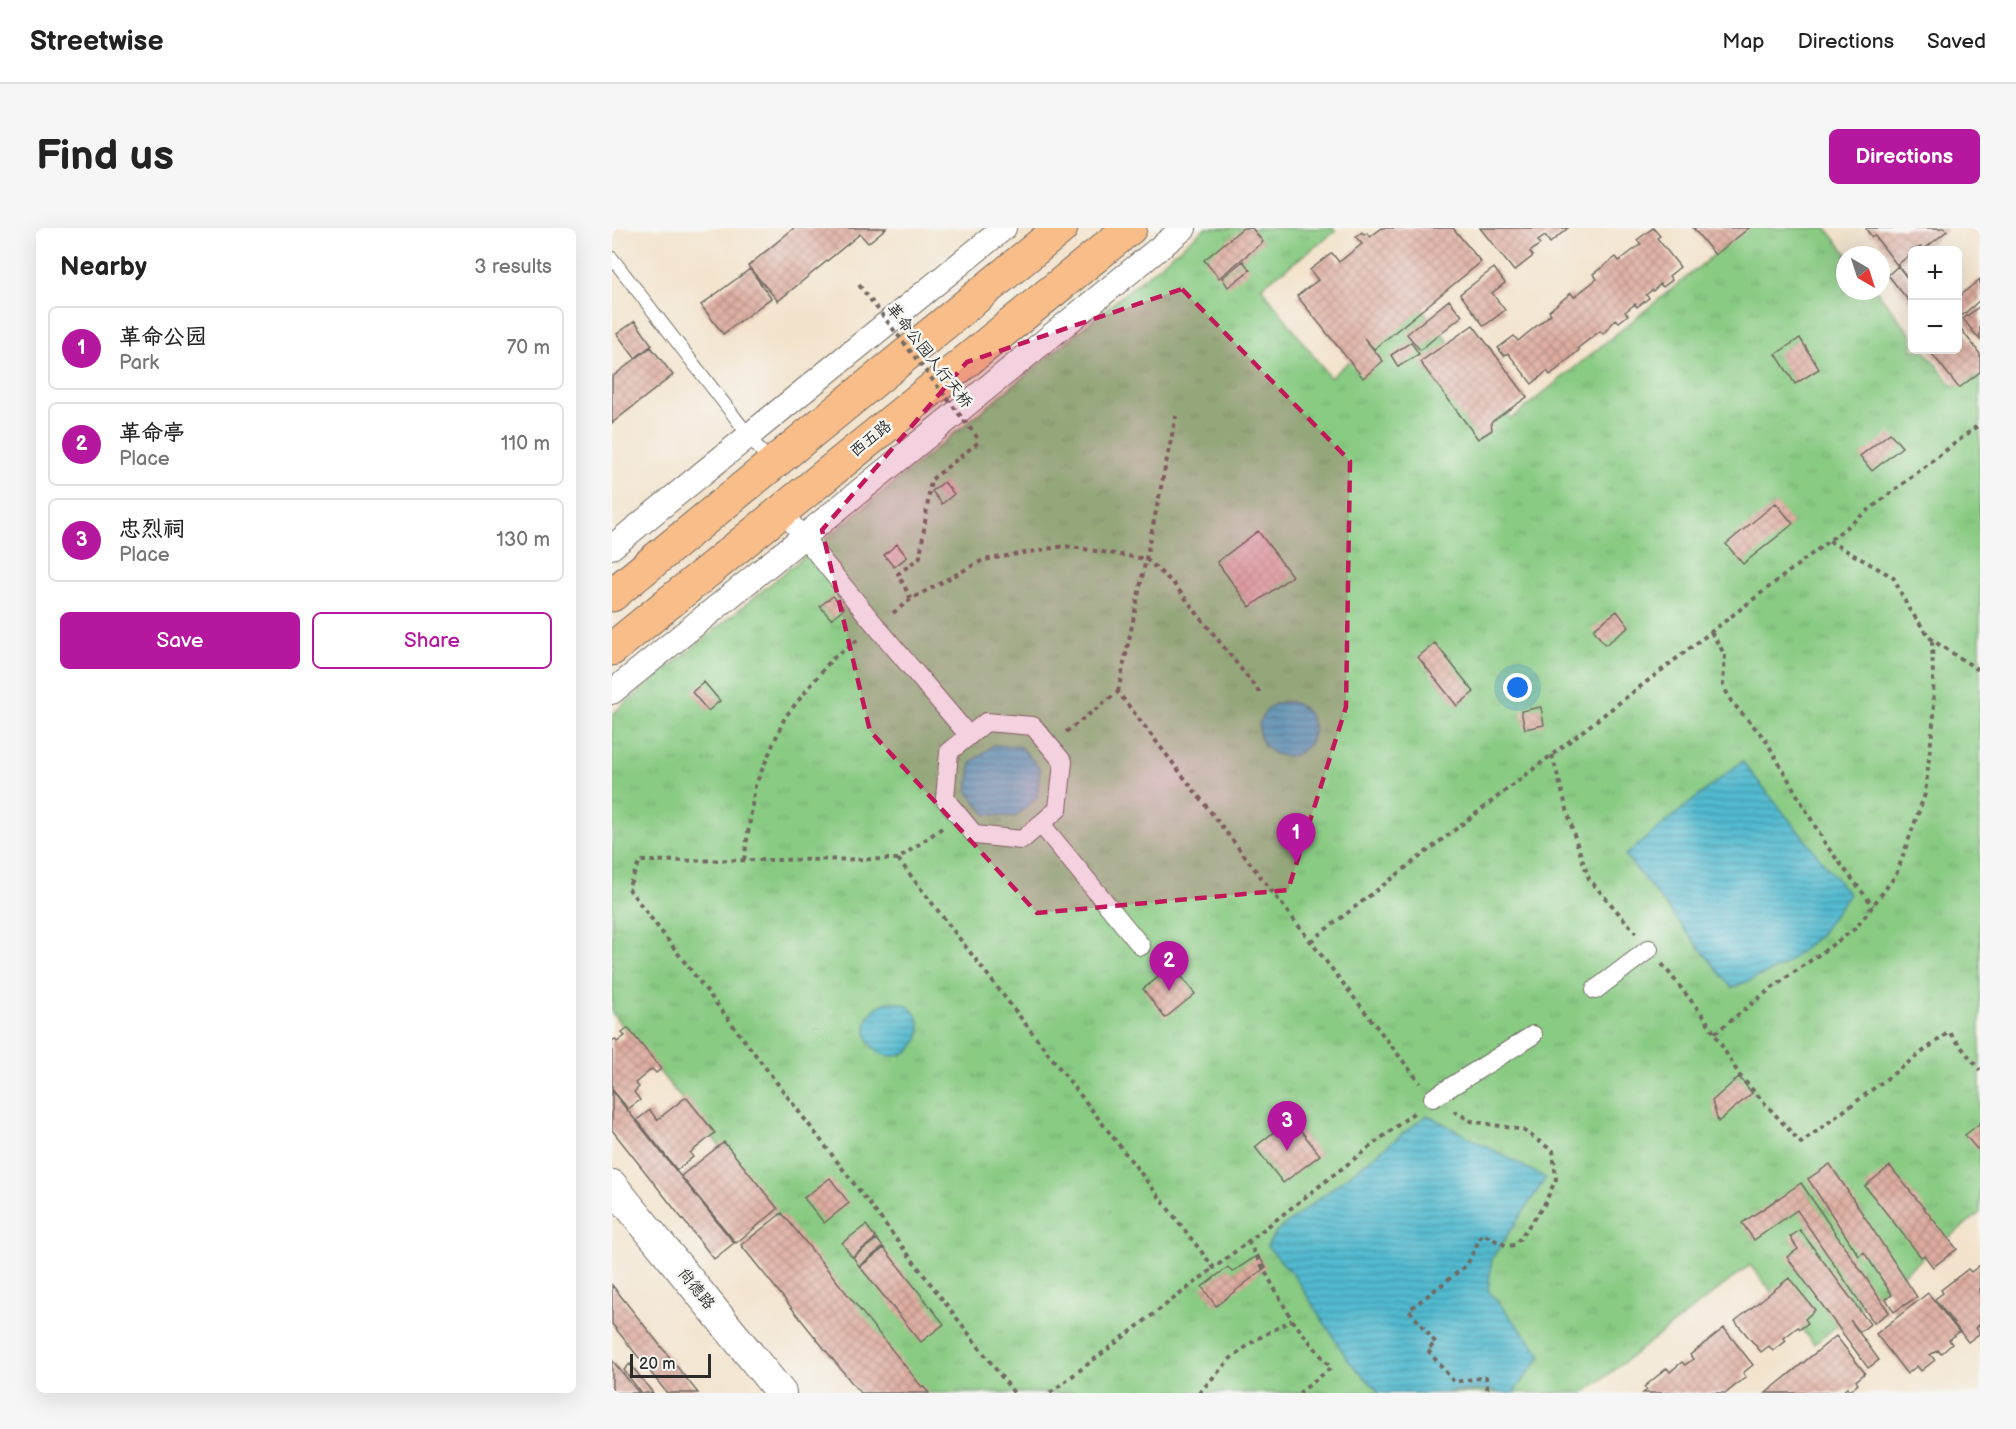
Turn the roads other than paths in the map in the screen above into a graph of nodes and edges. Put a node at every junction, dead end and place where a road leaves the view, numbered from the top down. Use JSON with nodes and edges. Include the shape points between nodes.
{"nodes":[{"id":1,"x":1005,"y":228,"type":"edge"},
{"id":2,"x":1061,"y":228,"type":"edge"},
{"id":3,"x":1130,"y":228,"type":"edge"},
{"id":4,"x":1184,"y":228,"type":"edge"},
{"id":5,"x":612,"y":258,"type":"edge"},
{"id":6,"x":749,"y":436,"type":"junction"},
{"id":7,"x":771,"y":464,"type":"junction"},
{"id":8,"x":782,"y":512,"type":"junction"},
{"id":9,"x":803,"y":538,"type":"junction"},
{"id":10,"x":612,"y":547,"type":"edge"},
{"id":11,"x":612,"y":595,"type":"edge"},
{"id":12,"x":612,"y":649,"type":"edge"},
{"id":13,"x":612,"y":692,"type":"edge"},
{"id":14,"x":969,"y":736,"type":"junction"},
{"id":15,"x":1041,"y":824,"type":"junction"},
{"id":16,"x":1141,"y":946,"type":"dead end"},
{"id":17,"x":1649,"y":949,"type":"dead end"},
{"id":18,"x":1595,"y":990,"type":"dead end"},
{"id":19,"x":1533,"y":1035,"type":"dead end"},
{"id":20,"x":1432,"y":1098,"type":"road end"},
{"id":21,"x":612,"y":1185,"type":"edge"},
{"id":22,"x":781,"y":1393,"type":"edge"}],
"edges":[{"from":1,"to":6,"type":"street"},
{"from":2,"to":7,"type":"main road"},
{"from":3,"to":8,"type":"main road","name":"西五路"},
{"from":4,"to":9,"type":"street"},
{"from":5,"to":6,"type":"lane"},
{"from":6,"to":7,"type":"lane"},
{"from":6,"to":10,"type":"street"},
{"from":7,"to":11,"type":"main road"},
{"from":8,"to":9,"type":"street"},
{"from":8,"to":12,"type":"main road","name":"西五路"},
{"from":9,"to":13,"type":"street"},
{"from":9,"to":14,"type":"street"},
{"from":14,"to":15,"type":"street","via":[[986,722],[1033,726],[1063,762],[1058,809]]},
{"from":14,"to":15,"type":"street","via":[[949,752],[945,799],[975,836],[1022,840]]},
{"from":15,"to":16,"type":"street"},
{"from":17,"to":18,"type":"street"},
{"from":19,"to":20,"type":"street"},
{"from":21,"to":22,"type":"street","name":"尚德路"}]}
